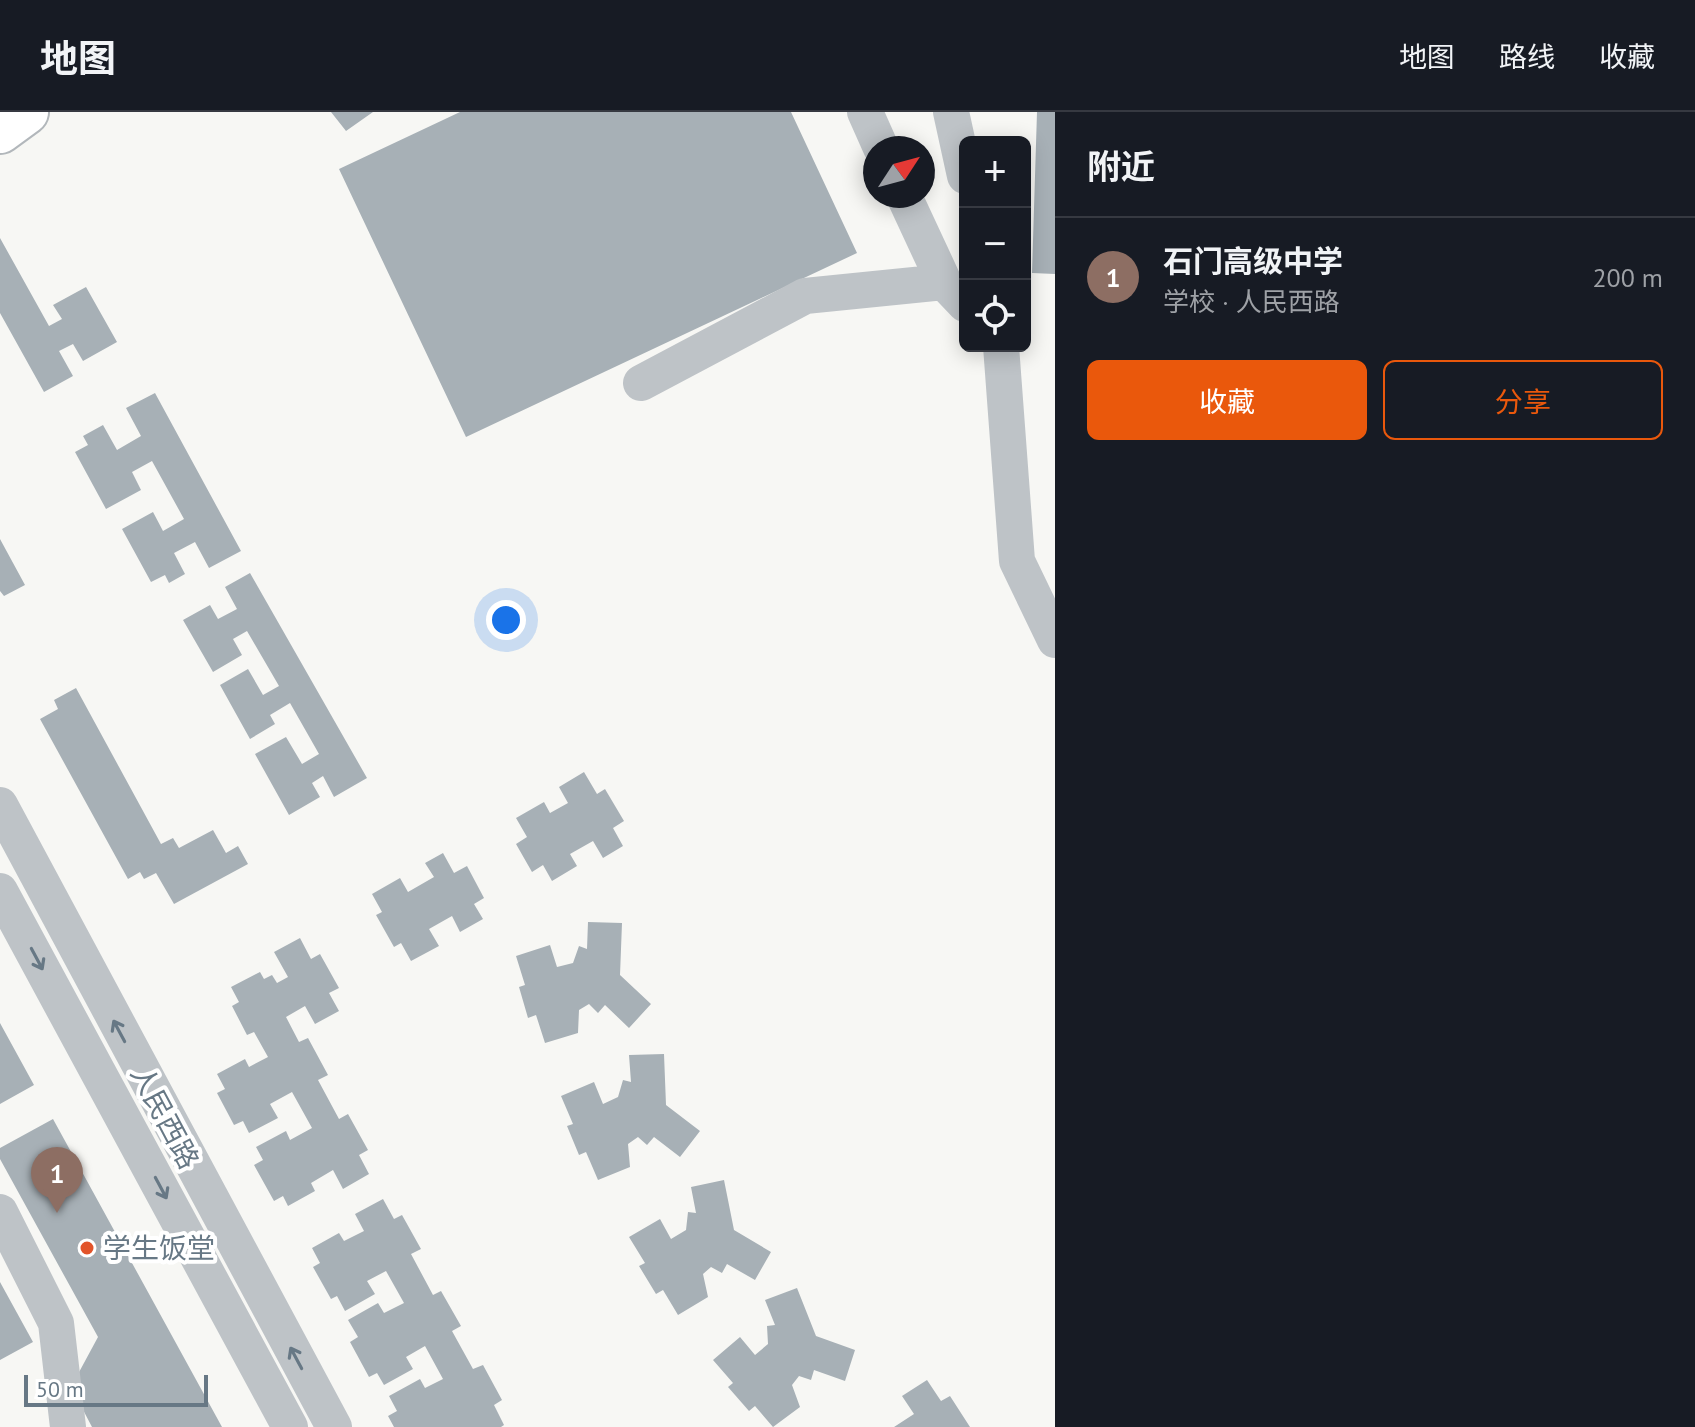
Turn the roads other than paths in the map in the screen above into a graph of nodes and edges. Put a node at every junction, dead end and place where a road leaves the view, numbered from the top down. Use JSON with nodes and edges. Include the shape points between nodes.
{"nodes":[{"id":1,"x":26,"y":112,"type":"edge"},
{"id":2,"x":865,"y":112,"type":"edge"},
{"id":3,"x":951,"y":112,"type":"edge"},
{"id":4,"x":0,"y":131,"type":"edge"},
{"id":5,"x":876,"y":136,"type":"edge"},
{"id":6,"x":959,"y":149,"type":"edge"},
{"id":7,"x":910,"y":208,"type":"edge"},
{"id":8,"x":954,"y":293,"type":"edge"},
{"id":9,"x":1001,"y":352,"type":"edge"},
{"id":10,"x":641,"y":383,"type":"dead end"},
{"id":11,"x":1055,"y":640,"type":"edge"},
{"id":12,"x":0,"y":805,"type":"edge"},
{"id":13,"x":0,"y":891,"type":"edge"},
{"id":14,"x":0,"y":1212,"type":"edge"},
{"id":15,"x":68,"y":1427,"type":"edge"},
{"id":16,"x":290,"y":1427,"type":"edge"},
{"id":17,"x":334,"y":1427,"type":"edge"}],
"edges":[{"from":1,"to":4,"type":"main road"},
{"from":2,"to":5,"type":"street"},
{"from":3,"to":6,"type":"street"},
{"from":7,"to":8,"type":"street"},
{"from":8,"to":10,"type":"street","via":[[805,296]]},
{"from":9,"to":11,"type":"street","via":[[1017,561]]},
{"from":17,"to":12,"type":"street","name":"人民西路","one_way":true},
{"from":13,"to":16,"type":"street","one_way":true},
{"from":14,"to":15,"type":"street","via":[[56,1323]]}]}
